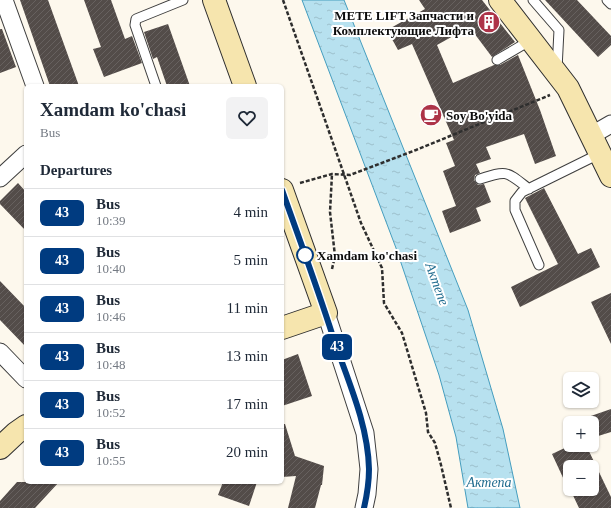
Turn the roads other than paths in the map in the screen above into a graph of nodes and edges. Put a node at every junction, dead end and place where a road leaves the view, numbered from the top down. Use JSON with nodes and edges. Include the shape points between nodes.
{"nodes":[{"id":1,"x":4,"y":0,"type":"edge"},
{"id":2,"x":183,"y":0,"type":"edge"},
{"id":3,"x":214,"y":0,"type":"edge"},
{"id":4,"x":500,"y":0,"type":"edge"},
{"id":5,"x":533,"y":0,"type":"edge"},
{"id":6,"x":607,"y":0,"type":"edge"},
{"id":7,"x":611,"y":4,"type":"edge"},
{"id":8,"x":531,"y":40,"type":"junction"},
{"id":9,"x":497,"y":60,"type":"dead end"},
{"id":10,"x":562,"y":80,"type":"junction"},
{"id":11,"x":34,"y":84,"type":"edge"},
{"id":12,"x":155,"y":84,"type":"edge"},
{"id":13,"x":244,"y":84,"type":"edge"},
{"id":14,"x":611,"y":124,"type":"edge"},
{"id":15,"x":596,"y":144,"type":"junction"},
{"id":16,"x":24,"y":156,"type":"edge"},
{"id":17,"x":611,"y":176,"type":"edge"},
{"id":18,"x":0,"y":178,"type":"edge"},
{"id":19,"x":480,"y":179,"type":"dead end"},
{"id":20,"x":289,"y":187,"type":"edge"},
{"id":21,"x":529,"y":189,"type":"junction"},
{"id":22,"x":539,"y":265,"type":"dead end"},
{"id":23,"x":326,"y":313,"type":"junction"},
{"id":24,"x":284,"y":327,"type":"edge"},
{"id":25,"x":0,"y":352,"type":"edge"},
{"id":26,"x":24,"y":378,"type":"edge"},
{"id":27,"x":24,"y":427,"type":"edge"},
{"id":28,"x":0,"y":448,"type":"edge"},
{"id":29,"x":364,"y":508,"type":"edge"}],
"edges":[{"from":1,"to":11,"type":"street"},
{"from":2,"to":12,"type":"lane","via":[[136,19],[135,25]]},
{"from":3,"to":13,"type":"street"},
{"from":4,"to":8,"type":"street"},
{"from":5,"to":10,"type":"lane","via":[[559,30]]},
{"from":6,"to":7,"type":"lane"},
{"from":8,"to":9,"type":"lane"},
{"from":8,"to":10,"type":"street"},
{"from":10,"to":15,"type":"street"},
{"from":14,"to":15,"type":"street"},
{"from":15,"to":17,"type":"street"},
{"from":15,"to":21,"type":"lane"},
{"from":16,"to":18,"type":"street"},
{"from":19,"to":21,"type":"lane","via":[[500,172],[511,175]]},
{"from":20,"to":23,"type":"street"},
{"from":21,"to":22,"type":"lane","via":[[522,192],[514,201],[515,210]]},
{"from":23,"to":24,"type":"street"},
{"from":23,"to":29,"type":"street","via":[[366,439],[369,469]]},
{"from":25,"to":26,"type":"street"},
{"from":27,"to":28,"type":"street"}]}
